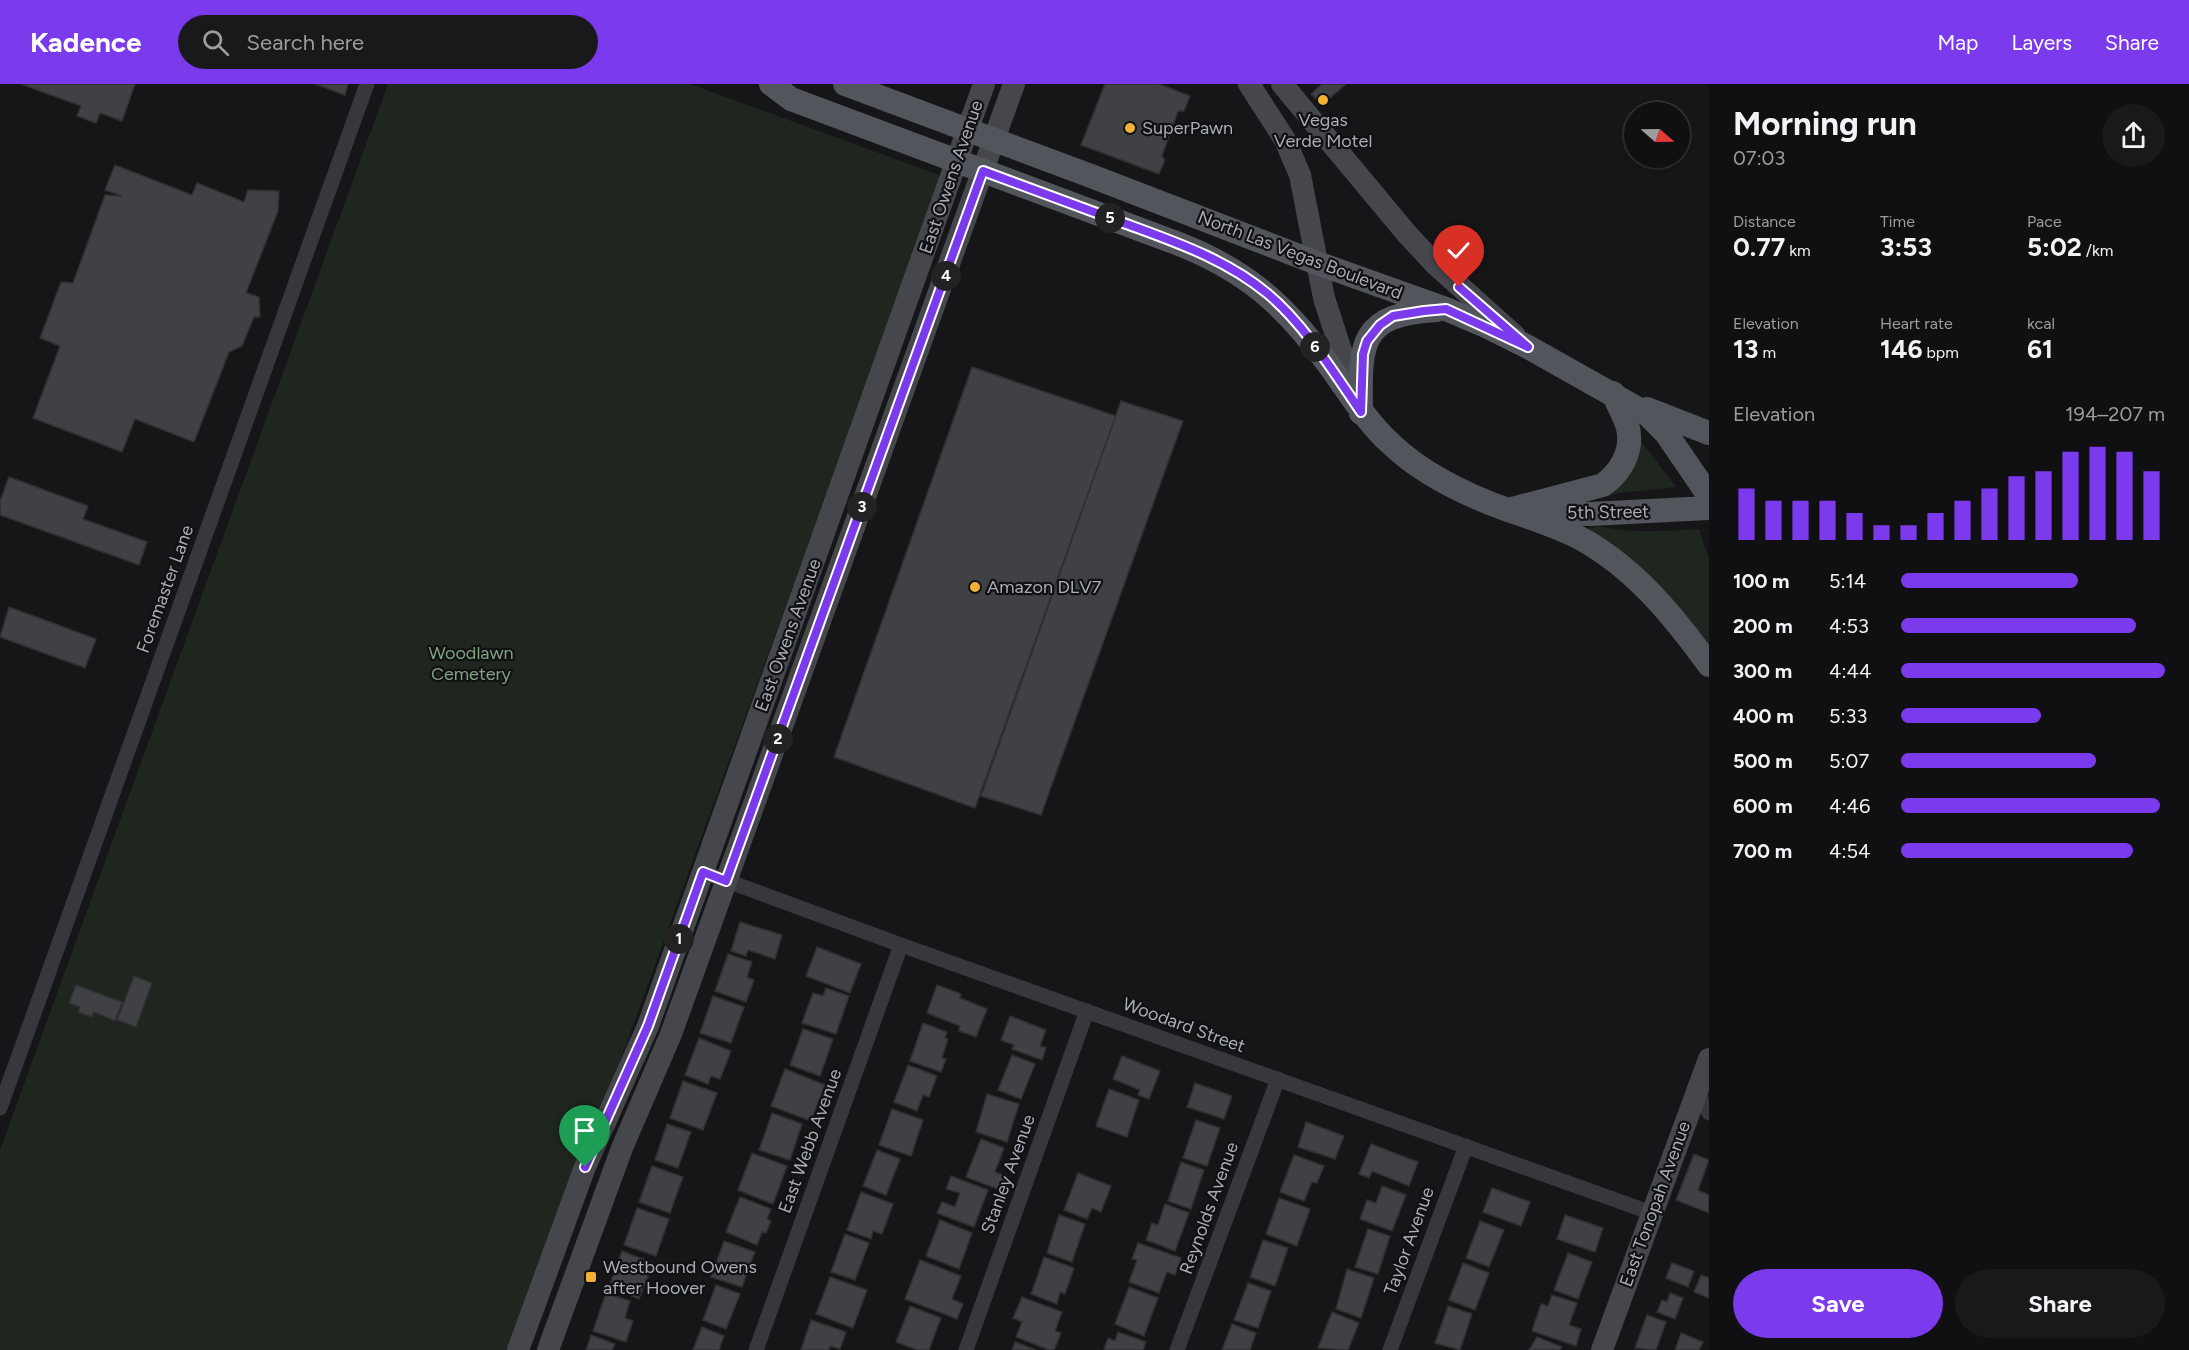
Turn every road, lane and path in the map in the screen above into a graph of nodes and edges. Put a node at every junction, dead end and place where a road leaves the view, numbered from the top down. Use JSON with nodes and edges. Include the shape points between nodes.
{"nodes":[{"id":1,"x":367,"y":84,"type":"edge"},
{"id":2,"x":771,"y":84,"type":"edge"},
{"id":3,"x":845,"y":84,"type":"edge"},
{"id":4,"x":984,"y":84,"type":"edge"},
{"id":5,"x":1014,"y":84,"type":"edge"},
{"id":6,"x":1249,"y":84,"type":"edge"},
{"id":7,"x":1282,"y":84,"type":"edge"},
{"id":8,"x":968,"y":130,"type":"junction"},
{"id":9,"x":994,"y":140,"type":"junction"},
{"id":10,"x":957,"y":161,"type":"junction"},
{"id":11,"x":983,"y":171,"type":"junction"},
{"id":12,"x":1317,"y":263,"type":"junction"},
{"id":13,"x":1446,"y":309,"type":"junction"},
{"id":14,"x":1528,"y":347,"type":"junction"},
{"id":15,"x":1613,"y":393,"type":"junction"},
{"id":16,"x":1361,"y":412,"type":"junction"},
{"id":17,"x":1709,"y":433,"type":"edge"},
{"id":18,"x":1709,"y":496,"type":"edge"},
{"id":19,"x":1709,"y":508,"type":"edge"},
{"id":20,"x":1508,"y":510,"type":"junction"},
{"id":21,"x":1709,"y":665,"type":"edge"},
{"id":22,"x":703,"y":872,"type":"junction"},
{"id":23,"x":726,"y":881,"type":"junction"},
{"id":24,"x":901,"y":945,"type":"junction"},
{"id":25,"x":1087,"y":1011,"type":"junction"},
{"id":26,"x":1709,"y":1059,"type":"edge"},
{"id":27,"x":1278,"y":1079,"type":"junction"},
{"id":28,"x":1697,"y":1092,"type":"junction"},
{"id":29,"x":0,"y":1108,"type":"edge"},
{"id":30,"x":1709,"y":1113,"type":"edge"},
{"id":31,"x":1466,"y":1146,"type":"junction"},
{"id":32,"x":1652,"y":1213,"type":"junction"},
{"id":33,"x":518,"y":1350,"type":"edge"},
{"id":34,"x":548,"y":1350,"type":"edge"},
{"id":35,"x":756,"y":1350,"type":"edge"},
{"id":36,"x":966,"y":1350,"type":"edge"},
{"id":37,"x":1178,"y":1350,"type":"edge"},
{"id":38,"x":1390,"y":1350,"type":"edge"},
{"id":39,"x":1602,"y":1350,"type":"edge"}],
"edges":[{"from":1,"to":29,"type":"street","name":"Foremaster Lane"},
{"from":2,"to":10,"type":"main road","name":"North Las Vegas Boulevard","via":[[791,99]]},
{"from":3,"to":8,"type":"main road","name":"North Las Vegas Boulevard"},
{"from":4,"to":8,"type":"main road","name":"East Owens Avenue"},
{"from":5,"to":9,"type":"main road","name":"East Owens Avenue"},
{"from":6,"to":12,"type":"main road","via":[[1285,140],[1300,176]]},
{"from":7,"to":14,"type":"main road","via":[[1435,264]]},
{"from":8,"to":9,"type":"main road","name":"North Las Vegas Boulevard"},
{"from":8,"to":10,"type":"main road","name":"East Owens Avenue"},
{"from":9,"to":11,"type":"main road","name":"East Owens Avenue"},
{"from":9,"to":12,"type":"main road","name":"North Las Vegas Boulevard"},
{"from":10,"to":11,"type":"main road","name":"North Las Vegas Boulevard"},
{"from":10,"to":22,"type":"main road","name":"East Owens Avenue"},
{"from":11,"to":16,"type":"main road","name":"North Las Vegas Boulevard","via":[[1197,251],[1247,278],[1269,295],[1305,334]]},
{"from":11,"to":23,"type":"main road","name":"East Owens Avenue"},
{"from":12,"to":13,"type":"main road","name":"North Las Vegas Boulevard"},
{"from":12,"to":16,"type":"main road","via":[[1337,343]]},
{"from":13,"to":14,"type":"main road","name":"North Las Vegas Boulevard"},
{"from":13,"to":16,"type":"main road","via":[[1401,314],[1372,332],[1363,354]]},
{"from":14,"to":15,"type":"main road","name":"North Las Vegas Boulevard"},
{"from":15,"to":17,"type":"main road"},
{"from":15,"to":18,"type":"main road","name":"North Las Vegas Boulevard","via":[[1647,414],[1666,433]]},
{"from":15,"to":20,"type":"main road","via":[[1628,427],[1629,447],[1614,478],[1603,485]]},
{"from":16,"to":20,"type":"main road","name":"North Las Vegas Boulevard","via":[[1391,444],[1429,474]]},
{"from":19,"to":20,"type":"main road","name":"5th Street","via":[[1590,514]]},
{"from":20,"to":21,"type":"main road","name":"North Las Vegas Boulevard","via":[[1577,537],[1624,569],[1662,605]]},
{"from":22,"to":23,"type":"street","name":"Woodard Street"},
{"from":22,"to":33,"type":"main road","name":"East Owens Avenue","via":[[648,1026],[585,1167]]},
{"from":23,"to":24,"type":"street","name":"Woodard Street"},
{"from":23,"to":34,"type":"main road","name":"East Owens Avenue"},
{"from":24,"to":25,"type":"street","name":"Woodard Street"},
{"from":24,"to":35,"type":"street","name":"East Webb Avenue"},
{"from":25,"to":27,"type":"street","name":"Woodard Street"},
{"from":25,"to":36,"type":"street","name":"Stanley Avenue"},
{"from":26,"to":28,"type":"main road","name":"East Tonopah Avenue"},
{"from":27,"to":31,"type":"street","name":"Woodard Street"},
{"from":27,"to":37,"type":"street","name":"Reynolds Avenue"},
{"from":28,"to":30,"type":"street"},
{"from":28,"to":32,"type":"main road","name":"East Tonopah Avenue"},
{"from":31,"to":32,"type":"street","name":"Woodard Street"},
{"from":31,"to":38,"type":"street","name":"Taylor Avenue"},
{"from":32,"to":39,"type":"main road","name":"East Tonopah Avenue"}]}
